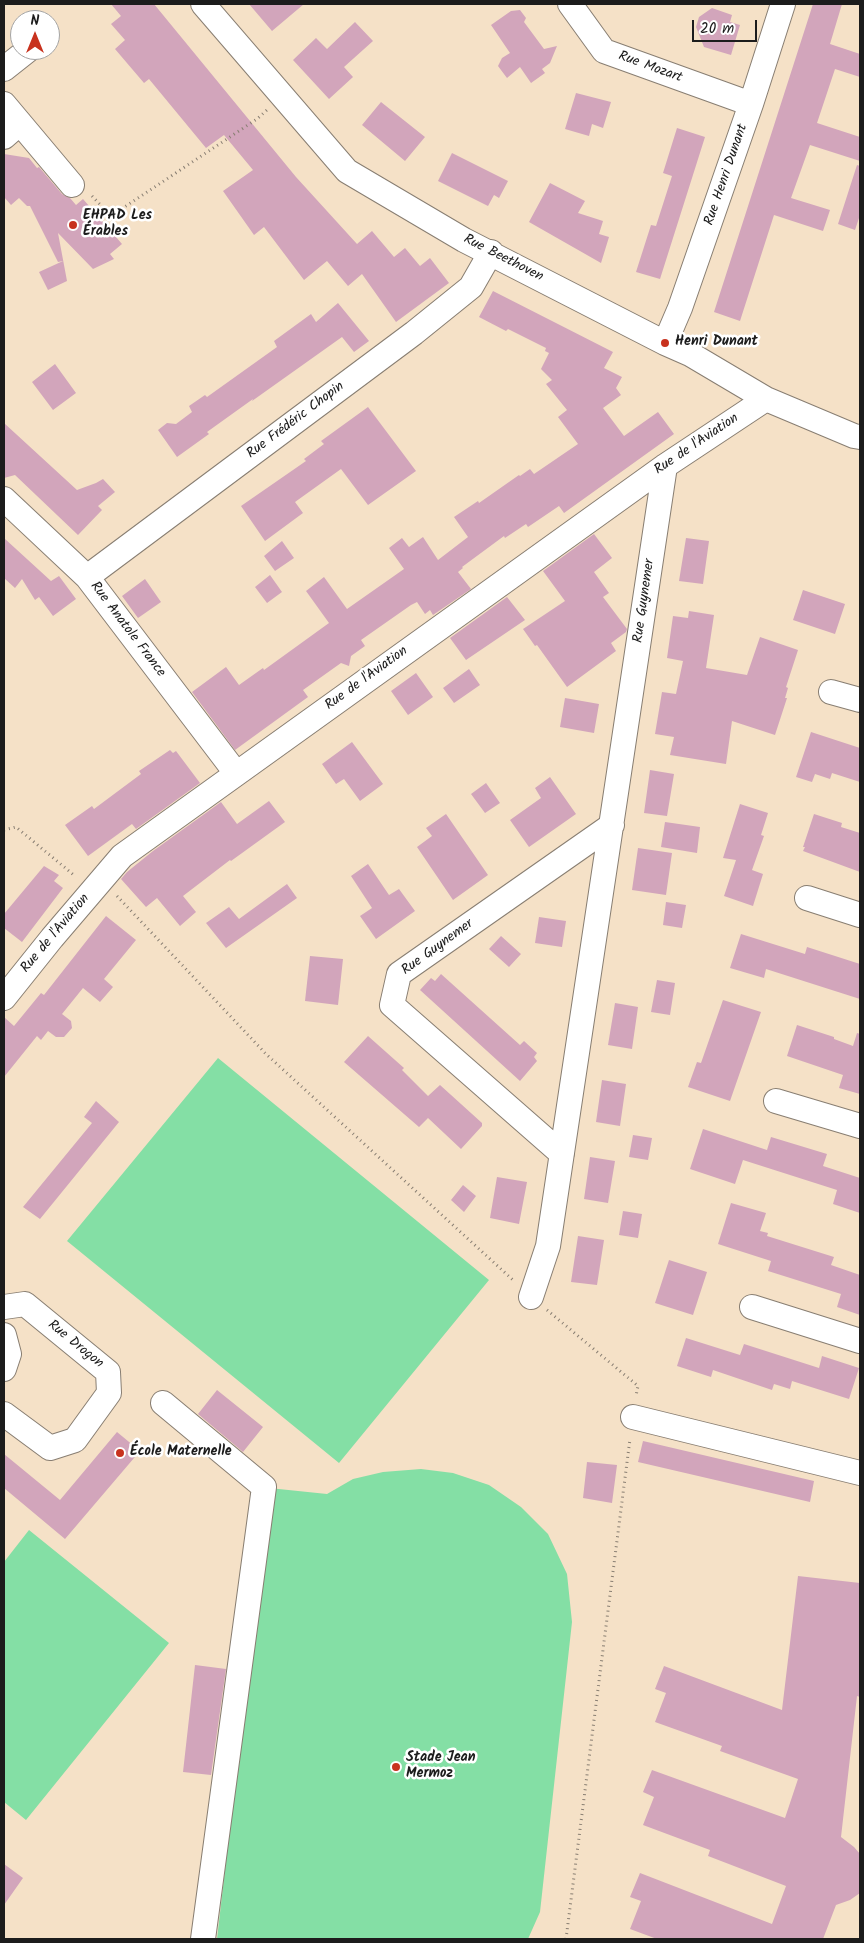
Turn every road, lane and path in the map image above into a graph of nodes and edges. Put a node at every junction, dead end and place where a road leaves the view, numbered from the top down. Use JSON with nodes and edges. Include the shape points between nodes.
{"nodes":[{"id":1,"x":203,"y":4,"type":"edge"},
{"id":2,"x":570,"y":4,"type":"edge"},
{"id":3,"x":782,"y":4,"type":"edge"},
{"id":4,"x":15,"y":60,"type":"edge"},
{"id":5,"x":4,"y":69,"type":"edge"},
{"id":6,"x":282,"y":97,"type":"junction"},
{"id":7,"x":4,"y":104,"type":"edge"},
{"id":8,"x":751,"y":104,"type":"junction"},
{"id":9,"x":12,"y":130,"type":"edge"},
{"id":10,"x":72,"y":185,"type":"joint"},
{"id":11,"x":491,"y":252,"type":"junction"},
{"id":12,"x":665,"y":344,"type":"junction"},
{"id":13,"x":766,"y":399,"type":"junction"},
{"id":14,"x":860,"y":437,"type":"edge"},
{"id":15,"x":665,"y":466,"type":"junction"},
{"id":16,"x":4,"y":499,"type":"edge"},
{"id":17,"x":87,"y":577,"type":"junction"},
{"id":18,"x":832,"y":692,"type":"dead end"},
{"id":19,"x":860,"y":700,"type":"edge"},
{"id":20,"x":236,"y":773,"type":"junction"},
{"id":21,"x":612,"y":825,"type":"junction"},
{"id":22,"x":4,"y":830,"type":"edge"},
{"id":23,"x":101,"y":880,"type":"junction"},
{"id":24,"x":806,"y":898,"type":"dead end"},
{"id":25,"x":860,"y":915,"type":"edge"},
{"id":26,"x":4,"y":998,"type":"edge"},
{"id":27,"x":776,"y":1101,"type":"dead end"},
{"id":28,"x":860,"y":1126,"type":"edge"},
{"id":29,"x":562,"y":1154,"type":"junction"},
{"id":30,"x":531,"y":1297,"type":"junction"},
{"id":31,"x":4,"y":1307,"type":"edge"},
{"id":32,"x":752,"y":1307,"type":"dead end"},
{"id":33,"x":4,"y":1335,"type":"edge"},
{"id":34,"x":860,"y":1340,"type":"edge"},
{"id":35,"x":4,"y":1369,"type":"edge"},
{"id":36,"x":163,"y":1403,"type":"dead end"},
{"id":37,"x":4,"y":1414,"type":"edge"},
{"id":38,"x":633,"y":1417,"type":"junction"},
{"id":39,"x":860,"y":1473,"type":"edge"},
{"id":40,"x":203,"y":1939,"type":"edge"},
{"id":41,"x":566,"y":1939,"type":"edge"}],
"edges":[{"from":1,"to":6,"type":"street","name":"Rue Beethoven"},
{"from":2,"to":8,"type":"street","name":"Rue Mozart","via":[[604,51]]},
{"from":3,"to":8,"type":"street","name":"Rue Henri Dunant"},
{"from":4,"to":5,"type":"street"},
{"from":6,"to":10,"type":"path","via":[[257,118],[111,216],[86,190]]},
{"from":6,"to":11,"type":"street","name":"Rue Beethoven","via":[[347,171],[464,240]]},
{"from":7,"to":9,"type":"street"},
{"from":8,"to":12,"type":"street","name":"Rue Henri Dunant"},
{"from":9,"to":10,"type":"street"},
{"from":11,"to":12,"type":"street","name":"Rue Beethoven"},
{"from":11,"to":17,"type":"street","name":"Rue Frédéric Chopin","via":[[471,287]]},
{"from":12,"to":13,"type":"street","name":"Rue Beethoven","via":[[690,354]]},
{"from":13,"to":14,"type":"street","name":"Rue Beethoven"},
{"from":13,"to":15,"type":"street","name":"Rue de l'Aviation"},
{"from":15,"to":20,"type":"street","name":"Rue de l'Aviation"},
{"from":15,"to":21,"type":"street","name":"Rue Guynemer"},
{"from":16,"to":17,"type":"street","name":"Rue Anatole France"},
{"from":17,"to":20,"type":"street","name":"Rue Anatole France"},
{"from":18,"to":19,"type":"street"},
{"from":20,"to":23,"type":"street","name":"Rue de l'Aviation","via":[[122,856]]},
{"from":21,"to":29,"type":"street","name":"Rue Guynemer"},
{"from":21,"to":29,"type":"street","name":"Rue Guynemer","via":[[399,974],[392,1005]]},
{"from":22,"to":23,"type":"path","via":[[16,827],[73,876]]},
{"from":23,"to":26,"type":"street","name":"Rue de l'Aviation"},
{"from":23,"to":30,"type":"path","via":[[266,1054]]},
{"from":24,"to":25,"type":"street"},
{"from":27,"to":28,"type":"street"},
{"from":29,"to":30,"type":"street","name":"Rue Guynemer","via":[[548,1246]]},
{"from":30,"to":38,"type":"path","via":[[638,1386]]},
{"from":31,"to":37,"type":"street","name":"Rue Drogon","via":[[25,1304],[108,1372],[109,1394],[75,1440],[50,1448]]},
{"from":32,"to":34,"type":"street"},
{"from":33,"to":35,"type":"street","via":[[9,1354]]},
{"from":36,"to":40,"type":"street","via":[[264,1487]]},
{"from":38,"to":39,"type":"street"},
{"from":38,"to":41,"type":"path"}]}
